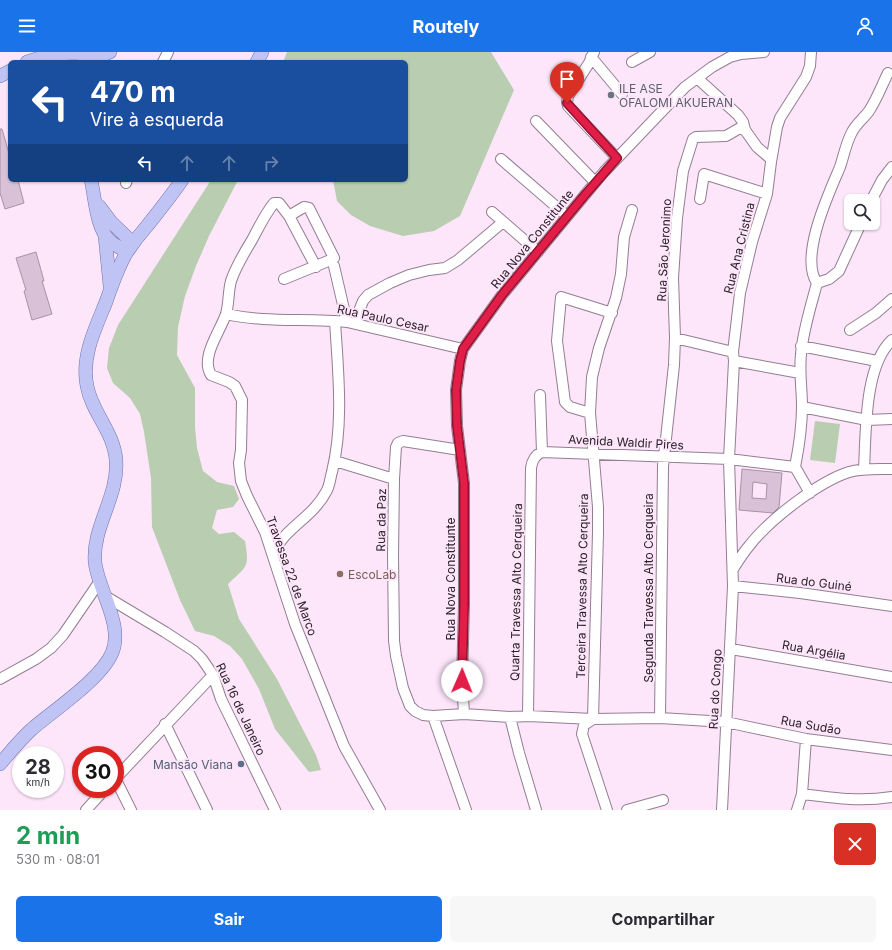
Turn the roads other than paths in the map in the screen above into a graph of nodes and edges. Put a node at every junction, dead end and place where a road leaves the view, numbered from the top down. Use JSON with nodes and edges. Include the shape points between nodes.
{"nodes":[{"id":1,"x":40,"y":52,"type":"edge"},
{"id":2,"x":110,"y":52,"type":"edge"},
{"id":3,"x":650,"y":52,"type":"edge"},
{"id":4,"x":764,"y":52,"type":"edge"},
{"id":5,"x":811,"y":52,"type":"edge"},
{"id":6,"x":740,"y":53,"type":"edge"},
{"id":7,"x":593,"y":55,"type":"edge"},
{"id":8,"x":85,"y":56,"type":"edge"},
{"id":9,"x":30,"y":60,"type":"edge"},
{"id":10,"x":34,"y":60,"type":"edge"},
{"id":11,"x":632,"y":62,"type":"dead end"},
{"id":12,"x":888,"y":73,"type":"dead end"},
{"id":13,"x":696,"y":78,"type":"junction"},
{"id":14,"x":622,"y":94,"type":"dead end"},
{"id":15,"x":536,"y":121,"type":"dead end"},
{"id":16,"x":745,"y":130,"type":"junction"},
{"id":17,"x":617,"y":158,"type":"junction"},
{"id":18,"x":501,"y":159,"type":"dead end"},
{"id":19,"x":771,"y":159,"type":"junction"},
{"id":20,"x":892,"y":167,"type":"edge"},
{"id":21,"x":91,"y":182,"type":"edge"},
{"id":22,"x":180,"y":182,"type":"edge"},
{"id":23,"x":595,"y":182,"type":"junction"},
{"id":24,"x":767,"y":194,"type":"junction"},
{"id":25,"x":875,"y":194,"type":"edge"},
{"id":26,"x":94,"y":195,"type":"junction"},
{"id":27,"x":700,"y":199,"type":"dead end"},
{"id":28,"x":632,"y":210,"type":"dead end"},
{"id":29,"x":492,"y":212,"type":"dead end"},
{"id":30,"x":289,"y":216,"type":"junction"},
{"id":31,"x":568,"y":216,"type":"junction"},
{"id":32,"x":502,"y":222,"type":"junction"},
{"id":33,"x":147,"y":226,"type":"junction"},
{"id":34,"x":115,"y":227,"type":"junction"},
{"id":35,"x":858,"y":230,"type":"edge"},
{"id":36,"x":105,"y":236,"type":"junction"},
{"id":37,"x":130,"y":248,"type":"junction"},
{"id":38,"x":538,"y":252,"type":"junction"},
{"id":39,"x":334,"y":263,"type":"junction"},
{"id":40,"x":316,"y":266,"type":"junction"},
{"id":41,"x":284,"y":280,"type":"dead end"},
{"id":42,"x":817,"y":283,"type":"junction"},
{"id":43,"x":111,"y":288,"type":"junction"},
{"id":44,"x":892,"y":299,"type":"edge"},
{"id":45,"x":612,"y":313,"type":"junction"},
{"id":46,"x":226,"y":314,"type":"junction"},
{"id":47,"x":335,"y":320,"type":"junction"},
{"id":48,"x":352,"y":323,"type":"junction"},
{"id":49,"x":850,"y":330,"type":"dead end"},
{"id":50,"x":675,"y":338,"type":"junction"},
{"id":51,"x":890,"y":344,"type":"edge"},
{"id":52,"x":801,"y":346,"type":"junction"},
{"id":53,"x":463,"y":349,"type":"junction"},
{"id":54,"x":734,"y":357,"type":"junction"},
{"id":55,"x":877,"y":361,"type":"junction"},
{"id":56,"x":800,"y":373,"type":"junction"},
{"id":57,"x":540,"y":395,"type":"dead end"},
{"id":58,"x":802,"y":407,"type":"junction"},
{"id":59,"x":590,"y":413,"type":"junction"},
{"id":60,"x":892,"y":419,"type":"edge"},
{"id":61,"x":867,"y":420,"type":"junction"},
{"id":62,"x":460,"y":450,"type":"junction"},
{"id":63,"x":542,"y":452,"type":"junction"},
{"id":64,"x":594,"y":454,"type":"junction"},
{"id":65,"x":663,"y":457,"type":"junction"},
{"id":66,"x":729,"y":459,"type":"junction"},
{"id":67,"x":335,"y":461,"type":"junction"},
{"id":68,"x":795,"y":467,"type":"junction"},
{"id":69,"x":864,"y":469,"type":"junction"},
{"id":70,"x":892,"y":469,"type":"edge"},
{"id":71,"x":394,"y":479,"type":"junction"},
{"id":72,"x":810,"y":493,"type":"junction"},
{"id":73,"x":273,"y":553,"type":"junction"},
{"id":74,"x":733,"y":569,"type":"junction"},
{"id":75,"x":100,"y":581,"type":"junction"},
{"id":76,"x":733,"y":586,"type":"junction"},
{"id":77,"x":105,"y":596,"type":"junction"},
{"id":78,"x":892,"y":606,"type":"edge"},
{"id":79,"x":731,"y":649,"type":"junction"},
{"id":80,"x":213,"y":675,"type":"junction"},
{"id":81,"x":892,"y":677,"type":"edge"},
{"id":82,"x":0,"y":679,"type":"edge"},
{"id":83,"x":464,"y":714,"type":"junction"},
{"id":84,"x":433,"y":716,"type":"junction"},
{"id":85,"x":528,"y":716,"type":"junction"},
{"id":86,"x":510,"y":717,"type":"junction"},
{"id":87,"x":660,"y":718,"type":"junction"},
{"id":88,"x":593,"y":719,"type":"junction"},
{"id":89,"x":726,"y":722,"type":"junction"},
{"id":90,"x":165,"y":724,"type":"junction"},
{"id":91,"x":806,"y":739,"type":"junction"},
{"id":92,"x":892,"y":750,"type":"edge"},
{"id":93,"x":0,"y":764,"type":"edge"},
{"id":94,"x":124,"y":768,"type":"edge"},
{"id":95,"x":802,"y":794,"type":"junction"},
{"id":96,"x":124,"y":796,"type":"edge"},
{"id":97,"x":892,"y":797,"type":"edge"},
{"id":98,"x":97,"y":798,"type":"edge"},
{"id":99,"x":663,"y":800,"type":"dead end"},
{"id":100,"x":86,"y":810,"type":"edge"},
{"id":101,"x":131,"y":810,"type":"edge"},
{"id":102,"x":207,"y":810,"type":"edge"},
{"id":103,"x":275,"y":810,"type":"edge"},
{"id":104,"x":380,"y":810,"type":"edge"},
{"id":105,"x":466,"y":810,"type":"edge"},
{"id":106,"x":536,"y":810,"type":"edge"},
{"id":107,"x":606,"y":810,"type":"edge"},
{"id":108,"x":627,"y":810,"type":"edge"},
{"id":109,"x":722,"y":810,"type":"edge"},
{"id":110,"x":797,"y":810,"type":"edge"}],
"edges":[{"from":1,"to":9,"type":"main road"},
{"from":2,"to":8,"type":"main road","via":[[102,56]]},
{"from":3,"to":11,"type":"street"},
{"from":4,"to":6,"type":"street","name":"Rua Nova Constitunte"},
{"from":5,"to":19,"type":"street","name":"Rua Ana Cristina","via":[[806,77],[780,118]]},
{"from":6,"to":13,"type":"street","name":"Rua Nova Constitunte","via":[[720,62]]},
{"from":7,"to":14,"type":"street"},
{"from":7,"to":17,"type":"street","via":[[568,96],[567,102]]},
{"from":8,"to":10,"type":"main road","via":[[52,54]]},
{"from":12,"to":42,"type":"street","via":[[870,109],[852,132],[819,219],[812,253],[813,275]]},
{"from":13,"to":16,"type":"street","via":[[738,115]]},
{"from":13,"to":17,"type":"street","name":"Rua Nova Constitunte"},
{"from":15,"to":23,"type":"street"},
{"from":16,"to":19,"type":"street","via":[[757,147]]},
{"from":16,"to":50,"type":"street","name":"Rua São Jeronimo","via":[[740,128],[726,136],[700,136],[693,140],[683,171],[677,218],[673,278]]},
{"from":17,"to":23,"type":"street","name":"Rua Nova Constitunte"},
{"from":18,"to":31,"type":"street"},
{"from":19,"to":24,"type":"street","name":"Rua Ana Cristina"},
{"from":20,"to":25,"type":"street"},
{"from":21,"to":26,"type":"main road"},
{"from":22,"to":33,"type":"main road"},
{"from":23,"to":31,"type":"street","name":"Rua Nova Constitunte"},
{"from":24,"to":27,"type":"street","via":[[704,174]]},
{"from":24,"to":54,"type":"street","name":"Rua Ana Cristina","via":[[742,286]]},
{"from":26,"to":34,"type":"main road"},
{"from":26,"to":36,"type":"main road","via":[[97,214]]},
{"from":28,"to":45,"type":"street","name":"Terceira Travessa Alto Cerqueira","via":[[624,237],[621,274]]},
{"from":29,"to":32,"type":"street"},
{"from":30,"to":39,"type":"street","via":[[304,207],[309,208]]},
{"from":30,"to":40,"type":"street"},
{"from":30,"to":46,"type":"street","name":"Travessa 22 de Marco","via":[[279,203],[274,203],[265,216],[233,277]]},
{"from":31,"to":38,"type":"street","name":"Rua Nova Constitunte"},
{"from":32,"to":38,"type":"street"},
{"from":32,"to":48,"type":"street","via":[[445,268],[409,276],[368,295]]},
{"from":33,"to":34,"type":"main road"},
{"from":33,"to":37,"type":"main road"},
{"from":34,"to":37,"type":"main road"},
{"from":35,"to":42,"type":"street","via":[[839,271],[829,279]]},
{"from":36,"to":37,"type":"main road","via":[[112,243]]},
{"from":36,"to":43,"type":"main road"},
{"from":37,"to":43,"type":"main road"},
{"from":38,"to":53,"type":"street","name":"Rua Nova Constitunte","via":[[502,295]]},
{"from":39,"to":40,"type":"street"},
{"from":39,"to":48,"type":"street"},
{"from":40,"to":41,"type":"street"},
{"from":42,"to":52,"type":"street"},
{"from":43,"to":75,"type":"main road","via":[[90,344],[85,370],[89,395],[110,434],[116,461],[115,485],[94,552]]},
{"from":44,"to":49,"type":"street"},
{"from":45,"to":59,"type":"street","name":"Terceira Travessa Alto Cerqueira","via":[[594,368]]},
{"from":45,"to":59,"type":"street","via":[[561,297],[558,341],[565,402],[570,407]]},
{"from":46,"to":47,"type":"street","name":"Rua Paulo Cesar","via":[[260,320]]},
{"from":46,"to":73,"type":"street","name":"Travessa 22 de Marco","via":[[211,348],[207,368],[211,375],[235,386],[242,400],[239,474]]},
{"from":47,"to":48,"type":"street","name":"Rua Paulo Cesar"},
{"from":47,"to":67,"type":"street","via":[[339,424]]},
{"from":48,"to":53,"type":"street","name":"Rua Paulo Cesar"},
{"from":50,"to":54,"type":"street"},
{"from":50,"to":65,"type":"street","name":"Rua São Jeronimo"},
{"from":51,"to":55,"type":"street"},
{"from":52,"to":55,"type":"street"},
{"from":52,"to":56,"type":"street"},
{"from":53,"to":62,"type":"street","name":"Rua Nova Constitunte","via":[[456,390]]},
{"from":54,"to":56,"type":"street"},
{"from":54,"to":66,"type":"street","name":"Rua Ana Cristina"},
{"from":55,"to":61,"type":"street"},
{"from":56,"to":58,"type":"street"},
{"from":57,"to":63,"type":"street"},
{"from":58,"to":61,"type":"street"},
{"from":58,"to":68,"type":"street"},
{"from":59,"to":64,"type":"street","name":"Terceira Travessa Alto Cerqueira"},
{"from":60,"to":61,"type":"street"},
{"from":61,"to":69,"type":"street"},
{"from":62,"to":71,"type":"street","name":"Rua da Paz","via":[[400,441],[396,447]]},
{"from":62,"to":83,"type":"street","name":"Rua Nova Constitunte","via":[[464,483]]},
{"from":63,"to":64,"type":"street","name":"Avenida Waldir Pires"},
{"from":63,"to":85,"type":"street","name":"Quarta Travessa Alto Cerqueira","via":[[536,456],[531,468]]},
{"from":64,"to":65,"type":"street","name":"Avenida Waldir Pires"},
{"from":64,"to":88,"type":"street","name":"Terceira Travessa Alto Cerqueira","via":[[598,533]]},
{"from":65,"to":66,"type":"street","name":"Avenida Waldir Pires"},
{"from":65,"to":87,"type":"street","name":"Segunda Travessa Alto Cerqueira"},
{"from":66,"to":68,"type":"street","name":"Avenida Waldir Pires"},
{"from":66,"to":74,"type":"street","name":"Rua do Congo"},
{"from":67,"to":71,"type":"street"},
{"from":67,"to":73,"type":"street","via":[[326,493],[309,515],[287,533]]},
{"from":68,"to":72,"type":"street"},
{"from":69,"to":70,"type":"street"},
{"from":69,"to":72,"type":"street","via":[[849,472]]},
{"from":71,"to":84,"type":"street","name":"Rua da Paz","via":[[396,656],[410,706],[423,715]]},
{"from":72,"to":74,"type":"street","via":[[764,529]]},
{"from":73,"to":104,"type":"street","name":"Travessa 22 de Marco","via":[[295,624],[331,715],[344,746]]},
{"from":74,"to":76,"type":"street","name":"Rua do Congo"},
{"from":75,"to":77,"type":"main road"},
{"from":75,"to":82,"type":"street","via":[[67,631],[51,648]]},
{"from":76,"to":78,"type":"street","name":"Rua do Guiné"},
{"from":76,"to":79,"type":"street","name":"Rua do Congo"},
{"from":77,"to":80,"type":"street","name":"Rua 16 de Janeiro","via":[[194,651]]},
{"from":77,"to":93,"type":"main road","via":[[115,633],[108,661],[93,678],[31,730]]},
{"from":79,"to":81,"type":"street","name":"Rua Argélia"},
{"from":79,"to":89,"type":"street","name":"Rua do Congo"},
{"from":80,"to":90,"type":"street"},
{"from":80,"to":103,"type":"street","name":"Rua 16 de Janeiro"},
{"from":83,"to":84,"type":"street","name":"Rua Sudão"},
{"from":83,"to":86,"type":"street","name":"Rua Sudão"},
{"from":84,"to":105,"type":"street"},
{"from":85,"to":86,"type":"street","name":"Rua Sudão"},
{"from":85,"to":88,"type":"street","name":"Rua Sudão"},
{"from":86,"to":106,"type":"street"},
{"from":87,"to":88,"type":"street","name":"Rua Sudão"},
{"from":87,"to":89,"type":"street","name":"Rua Sudão"},
{"from":88,"to":107,"type":"street","via":[[584,725],[582,734]]},
{"from":89,"to":91,"type":"street","name":"Rua Sudão"},
{"from":89,"to":109,"type":"street","name":"Rua do Congo"},
{"from":90,"to":94,"type":"street"},
{"from":90,"to":102,"type":"street"},
{"from":91,"to":92,"type":"street","name":"Rua Sudão"},
{"from":91,"to":95,"type":"street"},
{"from":95,"to":97,"type":"street","via":[[844,800]]},
{"from":95,"to":110,"type":"street"},
{"from":96,"to":101,"type":"street"},
{"from":98,"to":100,"type":"street"},
{"from":99,"to":108,"type":"street"}]}
